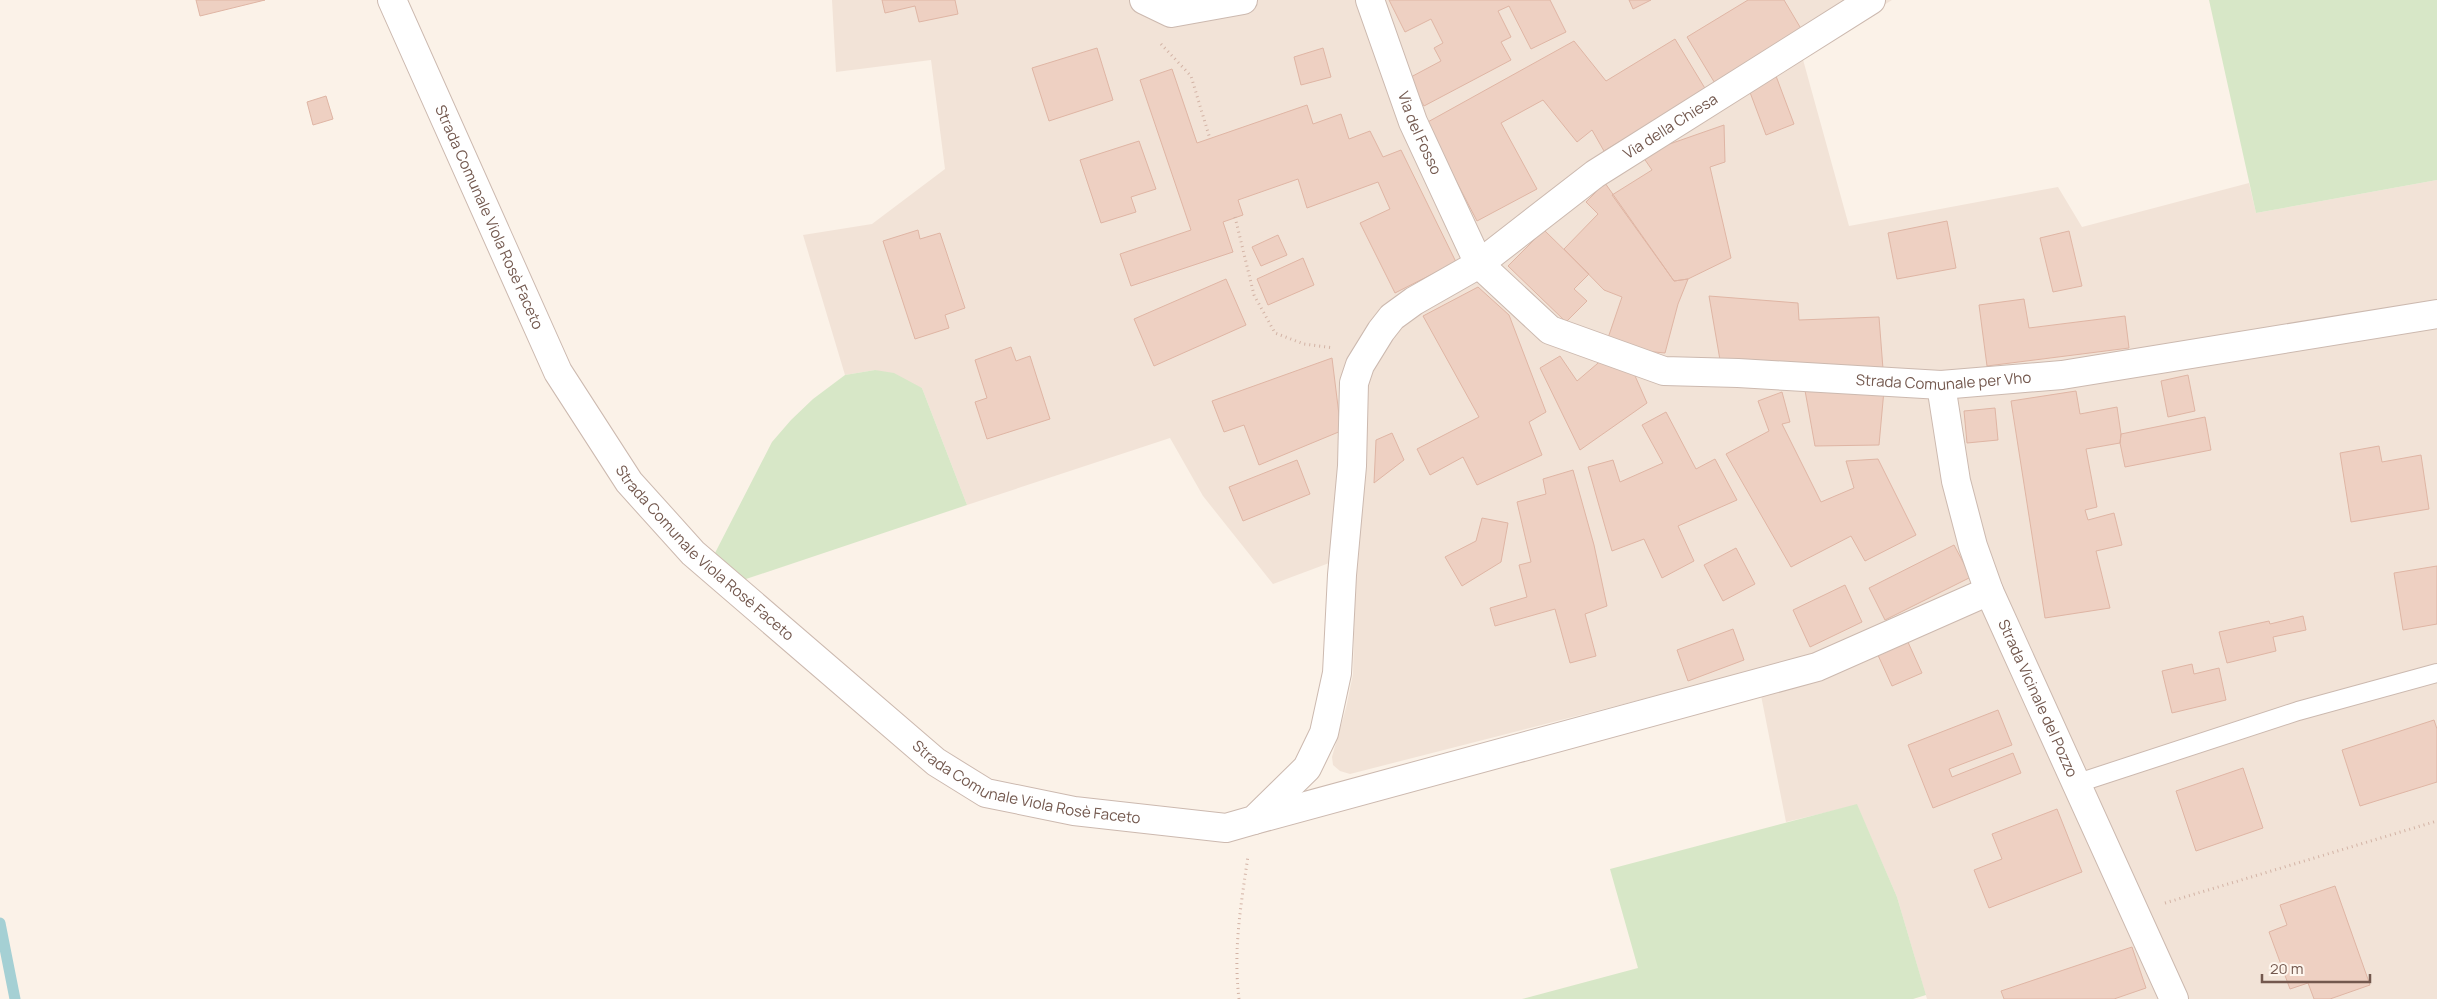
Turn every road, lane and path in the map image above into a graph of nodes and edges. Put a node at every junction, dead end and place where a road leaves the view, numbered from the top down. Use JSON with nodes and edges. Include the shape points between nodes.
{"nodes":[{"id":1,"x":392,"y":0,"type":"edge"},
{"id":2,"x":1144,"y":0,"type":"edge"},
{"id":3,"x":1243,"y":0,"type":"edge"},
{"id":4,"x":1370,"y":0,"type":"edge"},
{"id":5,"x":1871,"y":0,"type":"edge"},
{"id":6,"x":1155,"y":37,"type":"dead end"},
{"id":7,"x":1210,"y":139,"type":"dead end"},
{"id":8,"x":1235,"y":217,"type":"dead end"},
{"id":9,"x":1479,"y":264,"type":"junction"},
{"id":10,"x":2437,"y":314,"type":"edge"},
{"id":11,"x":1360,"y":365,"type":"junction"},
{"id":12,"x":1941,"y":385,"type":"junction"},
{"id":13,"x":1989,"y":591,"type":"junction"},
{"id":14,"x":2437,"y":672,"type":"edge"},
{"id":15,"x":2075,"y":784,"type":"junction"},
{"id":16,"x":1254,"y":820,"type":"junction"},
{"id":17,"x":2437,"y":821,"type":"edge"},
{"id":18,"x":2135,"y":913,"type":"junction"},
{"id":19,"x":1239,"y":999,"type":"edge"},
{"id":20,"x":2174,"y":999,"type":"edge"}],
"edges":[{"from":1,"to":16,"type":"street","name":"Strada Comunale Viola Rosè Faceto","via":[[558,372],[630,482],[693,553],[936,762],[986,793],[1074,811],[1226,828]]},
{"from":2,"to":3,"type":"street","via":[[1171,13]]},
{"from":4,"to":9,"type":"street","name":"Via del Fosso","via":[[1413,122]]},
{"from":5,"to":9,"type":"street","name":"Via della Chiesa","via":[[1595,174]]},
{"from":6,"to":7,"type":"path","via":[[1190,76]]},
{"from":8,"to":11,"type":"path","via":[[1254,295],[1276,333],[1304,344],[1346,349]]},
{"from":9,"to":11,"type":"street","name":"Via della Chiesa","via":[[1392,317]]},
{"from":9,"to":12,"type":"street","name":"Strada Comunale per Vho","via":[[1550,330],[1664,371]]},
{"from":10,"to":12,"type":"street","name":"Strada Comunale per Vho","via":[[2316,326],[2062,376]]},
{"from":11,"to":16,"type":"street","name":"Via della Chiesa","via":[[1354,383],[1352,466],[1337,673],[1332,701],[1324,733],[1307,768]]},
{"from":12,"to":13,"type":"street","name":"Strada Vicinale del Pozzo","via":[[1956,481]]},
{"from":13,"to":15,"type":"street","name":"Strada Vicinale del Pozzo"},
{"from":13,"to":16,"type":"street","name":"Strada Comunale Viola Rosè Faceto","via":[[1817,667]]},
{"from":14,"to":15,"type":"lane","via":[[2298,711]]},
{"from":15,"to":18,"type":"street","name":"Strada Vicinale del Pozzo"},
{"from":16,"to":19,"type":"path","via":[[1238,928],[1235,968]]},
{"from":17,"to":18,"type":"path"},
{"from":18,"to":20,"type":"street","name":"Strada Vicinale del Pozzo"}]}
